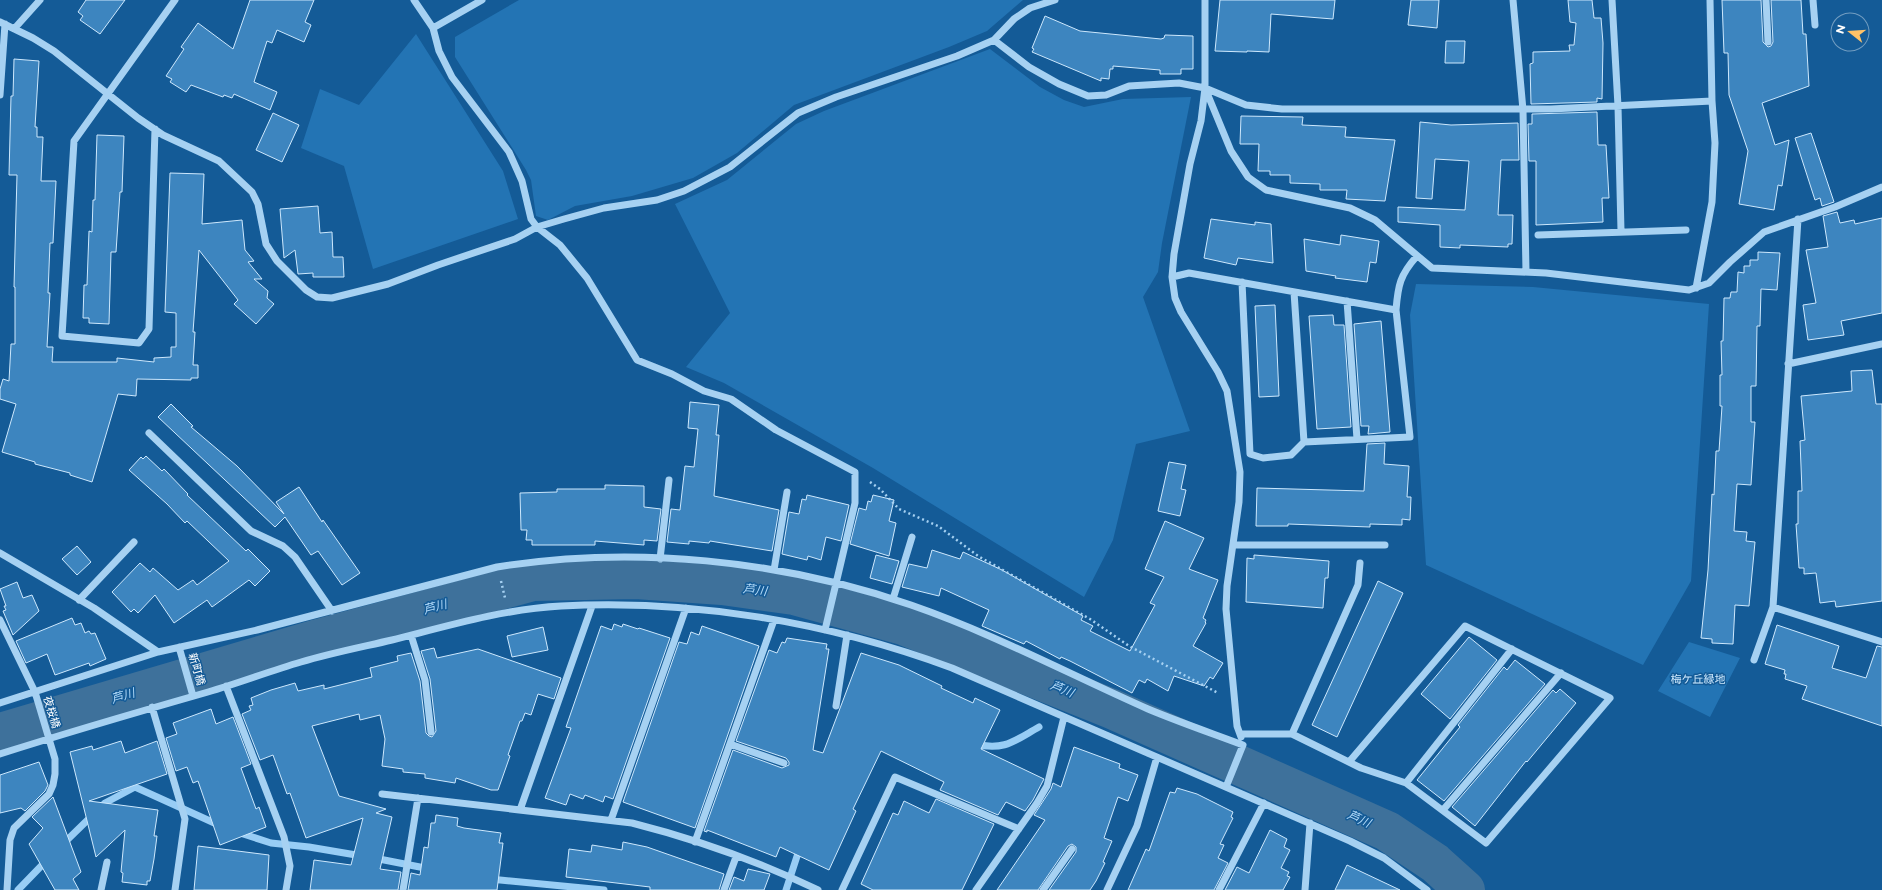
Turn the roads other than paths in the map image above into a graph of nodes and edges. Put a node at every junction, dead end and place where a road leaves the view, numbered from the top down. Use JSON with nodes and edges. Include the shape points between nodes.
{"nodes":[{"id":1,"x":40,"y":0,"type":"edge"},
{"id":2,"x":176,"y":0,"type":"edge"},
{"id":3,"x":414,"y":0,"type":"edge"},
{"id":4,"x":482,"y":0,"type":"edge"},
{"id":5,"x":1055,"y":0,"type":"edge"},
{"id":6,"x":1205,"y":0,"type":"edge"},
{"id":7,"x":1514,"y":0,"type":"edge"},
{"id":8,"x":1612,"y":0,"type":"edge"},
{"id":9,"x":1710,"y":0,"type":"edge"},
{"id":10,"x":1766,"y":0,"type":"edge"},
{"id":11,"x":1813,"y":0,"type":"edge"},
{"id":12,"x":3,"y":23,"type":"edge"},
{"id":13,"x":1815,"y":25,"type":"dead end"},
{"id":14,"x":14,"y":28,"type":"junction"},
{"id":15,"x":433,"y":28,"type":"junction"},
{"id":16,"x":994,"y":40,"type":"junction"},
{"id":17,"x":1768,"y":42,"type":"dead end"},
{"id":18,"x":1205,"y":88,"type":"junction"},
{"id":19,"x":108,"y":94,"type":"junction"},
{"id":20,"x":0,"y":95,"type":"edge"},
{"id":21,"x":1712,"y":101,"type":"junction"},
{"id":22,"x":1618,"y":106,"type":"junction"},
{"id":23,"x":1523,"y":110,"type":"junction"},
{"id":24,"x":155,"y":129,"type":"junction"},
{"id":25,"x":1882,"y":187,"type":"edge"},
{"id":26,"x":1798,"y":219,"type":"junction"},
{"id":27,"x":538,"y":227,"type":"junction"},
{"id":28,"x":1686,"y":230,"type":"dead end"},
{"id":29,"x":1621,"y":231,"type":"junction"},
{"id":30,"x":1538,"y":235,"type":"dead end"},
{"id":31,"x":1417,"y":256,"type":"junction"},
{"id":32,"x":1526,"y":272,"type":"junction"},
{"id":33,"x":1172,"y":277,"type":"junction"},
{"id":34,"x":1242,"y":282,"type":"junction"},
{"id":35,"x":1696,"y":288,"type":"junction"},
{"id":36,"x":1294,"y":292,"type":"junction"},
{"id":37,"x":1347,"y":301,"type":"junction"},
{"id":38,"x":1396,"y":310,"type":"junction"},
{"id":39,"x":1882,"y":344,"type":"edge"},
{"id":40,"x":1788,"y":364,"type":"junction"},
{"id":41,"x":149,"y":433,"type":"dead end"},
{"id":42,"x":1357,"y":439,"type":"junction"},
{"id":43,"x":1304,"y":442,"type":"junction"},
{"id":44,"x":669,"y":480,"type":"dead end"},
{"id":45,"x":787,"y":492,"type":"dead end"},
{"id":46,"x":912,"y":537,"type":"dead end"},
{"id":47,"x":134,"y":542,"type":"dead end"},
{"id":48,"x":1234,"y":545,"type":"junction"},
{"id":49,"x":1386,"y":545,"type":"dead end"},
{"id":50,"x":0,"y":553,"type":"edge"},
{"id":51,"x":660,"y":559,"type":"junction"},
{"id":52,"x":1360,"y":563,"type":"dead end"},
{"id":53,"x":774,"y":570,"type":"junction"},
{"id":54,"x":836,"y":583,"type":"junction"},
{"id":55,"x":79,"y":600,"type":"junction"},
{"id":56,"x":893,"y":600,"type":"junction"},
{"id":57,"x":592,"y":606,"type":"junction"},
{"id":58,"x":1773,"y":607,"type":"junction"},
{"id":59,"x":686,"y":608,"type":"junction"},
{"id":60,"x":332,"y":610,"type":"junction"},
{"id":61,"x":0,"y":620,"type":"edge"},
{"id":62,"x":774,"y":620,"type":"junction"},
{"id":63,"x":825,"y":630,"type":"junction"},
{"id":64,"x":411,"y":635,"type":"junction"},
{"id":65,"x":847,"y":636,"type":"junction"},
{"id":66,"x":1882,"y":642,"type":"edge"},
{"id":67,"x":179,"y":647,"type":"junction"},
{"id":68,"x":1512,"y":649,"type":"junction"},
{"id":69,"x":158,"y":652,"type":"junction"},
{"id":70,"x":1754,"y":660,"type":"dead end"},
{"id":71,"x":1561,"y":673,"type":"junction"},
{"id":72,"x":226,"y":686,"type":"junction"},
{"id":73,"x":35,"y":692,"type":"junction"},
{"id":74,"x":193,"y":696,"type":"junction"},
{"id":75,"x":0,"y":703,"type":"edge"},
{"id":76,"x":836,"y":706,"type":"dead end"},
{"id":77,"x":152,"y":707,"type":"junction"},
{"id":78,"x":1064,"y":717,"type":"junction"},
{"id":79,"x":431,"y":732,"type":"dead end"},
{"id":80,"x":1240,"y":734,"type":"junction"},
{"id":81,"x":1292,"y":734,"type":"junction"},
{"id":82,"x":49,"y":738,"type":"junction"},
{"id":83,"x":730,"y":744,"type":"junction"},
{"id":84,"x":1243,"y":745,"type":"junction"},
{"id":85,"x":0,"y":754,"type":"edge"},
{"id":86,"x":1157,"y":757,"type":"junction"},
{"id":87,"x":784,"y":762,"type":"dead end"},
{"id":88,"x":1349,"y":762,"type":"junction"},
{"id":89,"x":1406,"y":783,"type":"junction"},
{"id":90,"x":1226,"y":787,"type":"junction"},
{"id":91,"x":382,"y":794,"type":"dead end"},
{"id":92,"x":418,"y":798,"type":"junction"},
{"id":93,"x":1264,"y":803,"type":"junction"},
{"id":94,"x":520,"y":810,"type":"junction"},
{"id":95,"x":1443,"y":810,"type":"junction"},
{"id":96,"x":611,"y":820,"type":"junction"},
{"id":97,"x":1310,"y":823,"type":"junction"},
{"id":98,"x":1019,"y":829,"type":"junction"},
{"id":99,"x":695,"y":842,"type":"junction"},
{"id":100,"x":1072,"y":849,"type":"dead end"},
{"id":101,"x":736,"y":857,"type":"junction"},
{"id":102,"x":107,"y":862,"type":"dead end"},
{"id":103,"x":0,"y":865,"type":"edge"},
{"id":104,"x":8,"y":866,"type":"junction"},
{"id":105,"x":7,"y":890,"type":"edge"},
{"id":106,"x":101,"y":890,"type":"edge"},
{"id":107,"x":175,"y":890,"type":"edge"},
{"id":108,"x":286,"y":890,"type":"edge"},
{"id":109,"x":403,"y":890,"type":"edge"},
{"id":110,"x":724,"y":890,"type":"edge"},
{"id":111,"x":818,"y":890,"type":"edge"},
{"id":112,"x":842,"y":890,"type":"edge"},
{"id":113,"x":976,"y":890,"type":"edge"},
{"id":114,"x":1043,"y":890,"type":"edge"},
{"id":115,"x":1107,"y":890,"type":"edge"},
{"id":116,"x":1220,"y":890,"type":"edge"},
{"id":117,"x":1305,"y":890,"type":"edge"},
{"id":118,"x":1427,"y":890,"type":"edge"}],
"edges":[{"from":1,"to":14,"type":"street"},
{"from":2,"to":19,"type":"street"},
{"from":3,"to":15,"type":"street"},
{"from":4,"to":15,"type":"street"},
{"from":5,"to":16,"type":"street","via":[[1030,8],[1014,18]]},
{"from":6,"to":18,"type":"street"},
{"from":7,"to":23,"type":"street"},
{"from":8,"to":22,"type":"street"},
{"from":9,"to":21,"type":"street"},
{"from":10,"to":17,"type":"street"},
{"from":11,"to":13,"type":"street"},
{"from":12,"to":14,"type":"street"},
{"from":12,"to":20,"type":"street"},
{"from":14,"to":19,"type":"street","via":[[54,51]]},
{"from":15,"to":27,"type":"street","via":[[439,51],[452,77],[509,152],[522,181],[531,219]]},
{"from":16,"to":18,"type":"street","via":[[1029,67],[1059,84],[1088,96],[1106,96],[1129,86],[1180,83]]},
{"from":16,"to":27,"type":"street","via":[[957,56],[836,97],[798,113],[730,167],[684,190],[657,200],[604,208]]},
{"from":18,"to":23,"type":"street","via":[[1246,105],[1282,109]]},
{"from":18,"to":31,"type":"street","via":[[1232,151],[1248,177],[1266,190],[1350,208],[1375,220]]},
{"from":18,"to":33,"type":"street"},
{"from":19,"to":24,"type":"street"},
{"from":19,"to":24,"type":"street","via":[[74,141],[62,336],[139,342],[149,329]]},
{"from":21,"to":22,"type":"street"},
{"from":21,"to":35,"type":"street","via":[[1715,143],[1712,202]]},
{"from":22,"to":23,"type":"street"},
{"from":22,"to":29,"type":"street"},
{"from":23,"to":32,"type":"street"},
{"from":24,"to":27,"type":"street","via":[[219,161],[252,192],[258,204],[266,244],[271,253],[301,286],[317,297],[332,298],[388,284],[438,264],[515,239]]},
{"from":25,"to":26,"type":"street"},
{"from":26,"to":35,"type":"street","via":[[1764,232],[1709,283]]},
{"from":26,"to":40,"type":"street"},
{"from":27,"to":54,"type":"street","via":[[560,245],[587,278],[638,360],[672,374],[704,392],[731,399],[776,430],[855,472],[855,503]]},
{"from":28,"to":29,"type":"street"},
{"from":29,"to":30,"type":"street"},
{"from":31,"to":32,"type":"street","via":[[1432,268]]},
{"from":31,"to":38,"type":"street","via":[[1405,270],[1398,290]]},
{"from":32,"to":35,"type":"street","via":[[1689,290]]},
{"from":33,"to":34,"type":"street","via":[[1189,273]]},
{"from":33,"to":48,"type":"street","via":[[1175,298],[1181,312],[1227,391],[1240,472]]},
{"from":34,"to":36,"type":"street"},
{"from":34,"to":43,"type":"street","via":[[1250,454],[1262,458],[1291,455]]},
{"from":36,"to":37,"type":"street"},
{"from":36,"to":43,"type":"street"},
{"from":37,"to":38,"type":"street"},
{"from":37,"to":42,"type":"street"},
{"from":38,"to":42,"type":"street","via":[[1410,437]]},
{"from":39,"to":40,"type":"street"},
{"from":40,"to":58,"type":"street"},
{"from":41,"to":60,"type":"street","via":[[251,531],[283,546],[295,557]]},
{"from":42,"to":43,"type":"street"},
{"from":44,"to":51,"type":"street"},
{"from":45,"to":53,"type":"street"},
{"from":46,"to":56,"type":"street"},
{"from":47,"to":55,"type":"street"},
{"from":48,"to":49,"type":"street"},
{"from":48,"to":80,"type":"street","via":[[1226,609]]},
{"from":50,"to":55,"type":"street"},
{"from":51,"to":53,"type":"street"},
{"from":51,"to":60,"type":"street","via":[[534,561],[497,567]]},
{"from":52,"to":81,"type":"street","via":[[1358,585]]},
{"from":53,"to":54,"type":"street"},
{"from":54,"to":56,"type":"street"},
{"from":54,"to":63,"type":"street"},
{"from":55,"to":69,"type":"street"},
{"from":56,"to":84,"type":"street","via":[[963,625],[1148,709]]},
{"from":57,"to":59,"type":"street"},
{"from":57,"to":64,"type":"street","via":[[561,606],[509,613]]},
{"from":57,"to":94,"type":"street"},
{"from":58,"to":66,"type":"street"},
{"from":58,"to":70,"type":"street"},
{"from":59,"to":62,"type":"street"},
{"from":59,"to":96,"type":"street"},
{"from":60,"to":67,"type":"street"},
{"from":61,"to":73,"type":"street","name":"夜桜橋"},
{"from":62,"to":63,"type":"street"},
{"from":62,"to":83,"type":"street"},
{"from":63,"to":65,"type":"street"},
{"from":64,"to":72,"type":"street","via":[[303,661]]},
{"from":64,"to":79,"type":"street","via":[[425,680]]},
{"from":65,"to":76,"type":"street"},
{"from":65,"to":78,"type":"street","via":[[909,652],[952,668]]},
{"from":67,"to":69,"type":"street"},
{"from":67,"to":74,"type":"street","name":"新町橋"},
{"from":68,"to":71,"type":"street"},
{"from":68,"to":88,"type":"street","via":[[1466,626]]},
{"from":68,"to":89,"type":"street"},
{"from":69,"to":73,"type":"street"},
{"from":71,"to":95,"type":"street"},
{"from":71,"to":95,"type":"street","via":[[1610,698],[1486,842]]},
{"from":72,"to":74,"type":"street"},
{"from":72,"to":108,"type":"street","via":[[284,837],[290,866]]},
{"from":73,"to":75,"type":"street"},
{"from":73,"to":82,"type":"street","name":"夜桜橋"},
{"from":74,"to":77,"type":"street"},
{"from":77,"to":82,"type":"street"},
{"from":77,"to":107,"type":"street","via":[[185,819]]},
{"from":78,"to":86,"type":"street"},
{"from":78,"to":98,"type":"street","via":[[1047,786]]},
{"from":80,"to":81,"type":"street"},
{"from":80,"to":84,"type":"street"},
{"from":81,"to":88,"type":"street"},
{"from":82,"to":85,"type":"street"},
{"from":82,"to":104,"type":"street","name":"夜桜橋","via":[[55,759],[54,785],[49,794],[14,828],[10,840]]},
{"from":83,"to":87,"type":"street"},
{"from":83,"to":99,"type":"street"},
{"from":84,"to":90,"type":"street"},
{"from":86,"to":90,"type":"street"},
{"from":86,"to":115,"type":"street","via":[[1137,826]]},
{"from":88,"to":89,"type":"street"},
{"from":89,"to":95,"type":"street"},
{"from":90,"to":93,"type":"street"},
{"from":91,"to":92,"type":"street"},
{"from":92,"to":94,"type":"street"},
{"from":92,"to":109,"type":"street"},
{"from":93,"to":97,"type":"street"},
{"from":93,"to":116,"type":"street"},
{"from":94,"to":96,"type":"street"},
{"from":96,"to":99,"type":"street","via":[[663,831]]},
{"from":97,"to":117,"type":"street"},
{"from":97,"to":118,"type":"street","via":[[1384,858]]},
{"from":98,"to":112,"type":"street","via":[[895,777]]},
{"from":98,"to":113,"type":"street"},
{"from":99,"to":101,"type":"street"},
{"from":100,"to":114,"type":"street"},
{"from":101,"to":110,"type":"street"},
{"from":101,"to":111,"type":"street"},
{"from":102,"to":106,"type":"street"},
{"from":103,"to":104,"type":"street"},
{"from":104,"to":105,"type":"street","name":"夜桜橋"}]}
